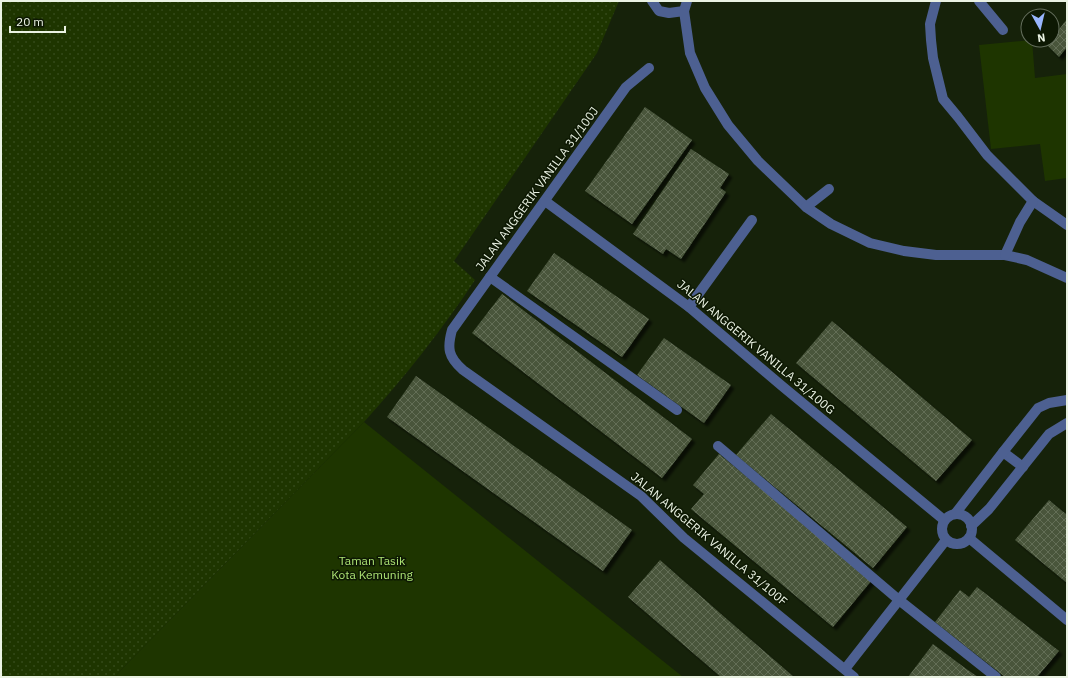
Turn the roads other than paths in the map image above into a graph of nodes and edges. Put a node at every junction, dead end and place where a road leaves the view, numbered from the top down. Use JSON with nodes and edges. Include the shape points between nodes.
{"nodes":[{"id":1,"x":652,"y":1,"type":"edge"},
{"id":2,"x":936,"y":1,"type":"edge"},
{"id":3,"x":980,"y":1,"type":"edge"},
{"id":4,"x":686,"y":6,"type":"edge"},
{"id":5,"x":1003,"y":30,"type":"dead end"},
{"id":6,"x":649,"y":68,"type":"dead end"},
{"id":7,"x":829,"y":189,"type":"dead end"},
{"id":8,"x":545,"y":201,"type":"junction"},
{"id":9,"x":1033,"y":201,"type":"junction"},
{"id":10,"x":806,"y":207,"type":"junction"},
{"id":11,"x":752,"y":220,"type":"dead end"},
{"id":12,"x":1067,"y":225,"type":"edge"},
{"id":13,"x":1005,"y":255,"type":"junction"},
{"id":14,"x":490,"y":277,"type":"junction"},
{"id":15,"x":1067,"y":278,"type":"edge"},
{"id":16,"x":689,"y":306,"type":"junction"},
{"id":17,"x":452,"y":330,"type":"joint"},
{"id":18,"x":1067,"y":400,"type":"edge"},
{"id":19,"x":678,"y":410,"type":"dead end"},
{"id":20,"x":1067,"y":423,"type":"edge"},
{"id":21,"x":718,"y":446,"type":"dead end"},
{"id":22,"x":1003,"y":452,"type":"junction"},
{"id":23,"x":1023,"y":467,"type":"junction"},
{"id":24,"x":956,"y":514,"type":"junction"},
{"id":25,"x":944,"y":520,"type":"junction"},
{"id":26,"x":971,"y":526,"type":"junction"},
{"id":27,"x":969,"y":538,"type":"junction"},
{"id":28,"x":946,"y":540,"type":"junction"},
{"id":29,"x":900,"y":600,"type":"junction"},
{"id":30,"x":1067,"y":620,"type":"edge"},
{"id":31,"x":845,"y":669,"type":"junction"},
{"id":32,"x":854,"y":677,"type":"edge"},
{"id":33,"x":996,"y":677,"type":"edge"}],
"edges":[{"from":1,"to":4,"type":"street","via":[[659,11],[669,13]]},
{"from":2,"to":9,"type":"street","via":[[930,24],[931,40],[943,99],[987,155]]},
{"from":3,"to":5,"type":"street"},
{"from":4,"to":10,"type":"street","via":[[690,53],[705,88],[728,125],[758,161]]},
{"from":6,"to":8,"type":"street","name":"JALAN ANGGERIK VANILLA 31/100J","via":[[626,87]]},
{"from":7,"to":10,"type":"street"},
{"from":8,"to":14,"type":"street","name":"JALAN ANGGERIK VANILLA 31/100J"},
{"from":8,"to":16,"type":"street","name":"JALAN ANGGERIK VANILLA 31/100G"},
{"from":9,"to":12,"type":"street"},
{"from":9,"to":13,"type":"street"},
{"from":10,"to":13,"type":"street","via":[[831,224],[870,243],[890,248],[936,255]]},
{"from":11,"to":16,"type":"street"},
{"from":13,"to":15,"type":"street","via":[[1027,260]]},
{"from":14,"to":17,"type":"street","name":"JALAN ANGGERIK VANILLA 31/100J"},
{"from":14,"to":19,"type":"street"},
{"from":16,"to":25,"type":"street","name":"JALAN ANGGERIK VANILLA 31/100G"},
{"from":17,"to":31,"type":"street","name":"JALAN ANGGERIK VANILLA 31/100F","via":[[448,344],[454,362],[463,370],[641,496],[684,538]]},
{"from":18,"to":22,"type":"street","via":[[1038,408]]},
{"from":20,"to":23,"type":"street","via":[[1049,434]]},
{"from":21,"to":29,"type":"street"},
{"from":22,"to":23,"type":"street"},
{"from":22,"to":24,"type":"street"},
{"from":23,"to":26,"type":"street","via":[[989,509]]},
{"from":24,"to":25,"type":"street"},
{"from":24,"to":26,"type":"street","via":[[965,517]]},
{"from":25,"to":28,"type":"street","via":[[942,534]]},
{"from":26,"to":27,"type":"street"},
{"from":27,"to":28,"type":"street","via":[[958,544]]},
{"from":27,"to":30,"type":"street"},
{"from":28,"to":29,"type":"street"},
{"from":29,"to":31,"type":"street"},
{"from":29,"to":33,"type":"street"},
{"from":31,"to":32,"type":"street","name":"JALAN ANGGERIK VANILLA 31/100F"}]}
